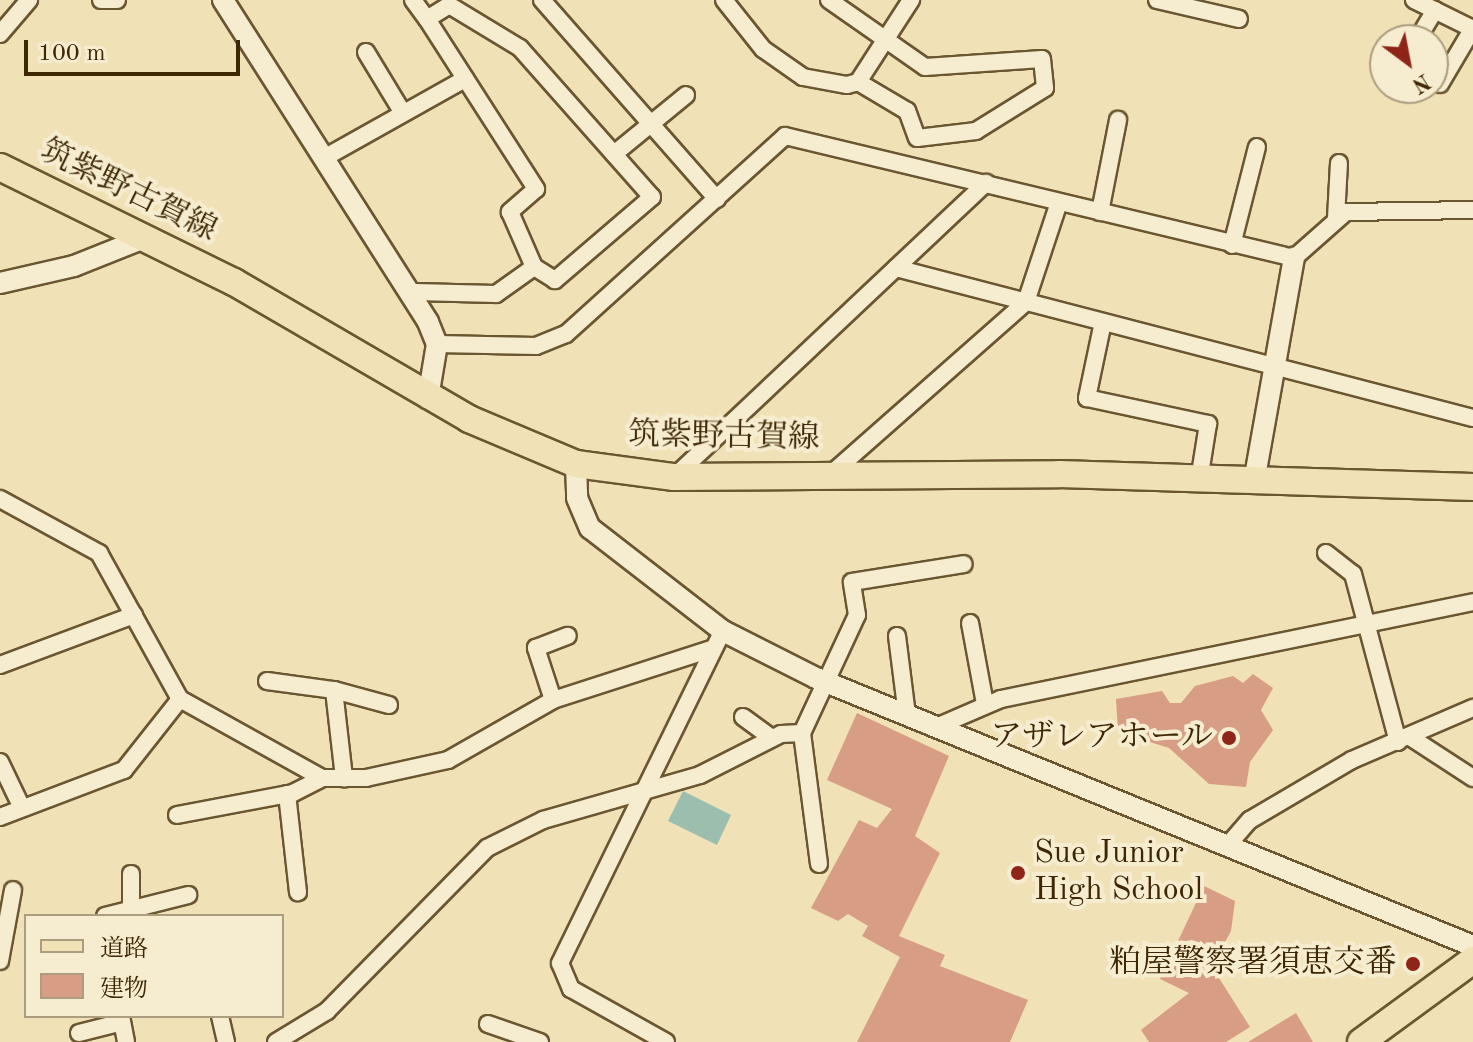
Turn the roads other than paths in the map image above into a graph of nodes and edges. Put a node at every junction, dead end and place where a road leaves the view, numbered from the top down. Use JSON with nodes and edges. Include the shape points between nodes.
{"nodes":[{"id":1,"x":29,"y":0,"type":"edge"},
{"id":2,"x":101,"y":0,"type":"edge"},
{"id":3,"x":117,"y":0,"type":"edge"},
{"id":4,"x":223,"y":0,"type":"edge"},
{"id":5,"x":413,"y":0,"type":"edge"},
{"id":6,"x":542,"y":0,"type":"edge"},
{"id":7,"x":724,"y":0,"type":"edge"},
{"id":8,"x":829,"y":0,"type":"edge"},
{"id":9,"x":911,"y":0,"type":"edge"},
{"id":10,"x":1157,"y":0,"type":"edge"},
{"id":11,"x":1414,"y":0,"type":"edge"},
{"id":12,"x":1435,"y":10,"type":"junction"},
{"id":13,"x":427,"y":19,"type":"junction"},
{"id":14,"x":1239,"y":19,"type":"dead end"},
{"id":15,"x":1427,"y":24,"type":"edge"},
{"id":16,"x":1473,"y":29,"type":"edge"},
{"id":17,"x":0,"y":34,"type":"edge"},
{"id":18,"x":887,"y":37,"type":"junction"},
{"id":19,"x":366,"y":52,"type":"dead end"},
{"id":20,"x":1449,"y":69,"type":"edge"},
{"id":21,"x":465,"y":79,"type":"junction"},
{"id":22,"x":858,"y":82,"type":"junction"},
{"id":23,"x":686,"y":95,"type":"dead end"},
{"id":24,"x":403,"y":113,"type":"junction"},
{"id":25,"x":1118,"y":120,"type":"dead end"},
{"id":26,"x":651,"y":123,"type":"junction"},
{"id":27,"x":917,"y":138,"type":"junction"},
{"id":28,"x":1257,"y":147,"type":"dead end"},
{"id":29,"x":614,"y":154,"type":"junction"},
{"id":30,"x":324,"y":158,"type":"junction"},
{"id":31,"x":1339,"y":163,"type":"dead end"},
{"id":32,"x":913,"y":166,"type":"junction"},
{"id":33,"x":0,"y":167,"type":"edge"},
{"id":34,"x":986,"y":183,"type":"junction"},
{"id":35,"x":717,"y":199,"type":"junction"},
{"id":36,"x":1059,"y":202,"type":"junction"},
{"id":37,"x":1473,"y":210,"type":"edge"},
{"id":38,"x":1100,"y":212,"type":"junction"},
{"id":39,"x":1336,"y":218,"type":"junction"},
{"id":40,"x":147,"y":237,"type":"junction"},
{"id":41,"x":1232,"y":245,"type":"junction"},
{"id":42,"x":1294,"y":258,"type":"junction"},
{"id":43,"x":534,"y":267,"type":"junction"},
{"id":44,"x":896,"y":268,"type":"junction"},
{"id":45,"x":0,"y":283,"type":"edge"},
{"id":46,"x":415,"y":292,"type":"dead end"},
{"id":47,"x":1026,"y":302,"type":"junction"},
{"id":48,"x":1103,"y":322,"type":"junction"},
{"id":49,"x":437,"y":344,"type":"junction"},
{"id":50,"x":1271,"y":366,"type":"junction"},
{"id":51,"x":428,"y":398,"type":"junction"},
{"id":52,"x":1473,"y":418,"type":"edge"},
{"id":53,"x":576,"y":464,"type":"junction"},
{"id":54,"x":831,"y":474,"type":"junction"},
{"id":55,"x":674,"y":477,"type":"junction"},
{"id":56,"x":1199,"y":480,"type":"junction"},
{"id":57,"x":1254,"y":482,"type":"junction"},
{"id":58,"x":1473,"y":487,"type":"edge"},
{"id":59,"x":0,"y":499,"type":"edge"},
{"id":60,"x":1326,"y":553,"type":"dead end"},
{"id":61,"x":964,"y":564,"type":"dead end"},
{"id":62,"x":1473,"y":602,"type":"edge"},
{"id":63,"x":134,"y":615,"type":"junction"},
{"id":64,"x":970,"y":623,"type":"dead end"},
{"id":65,"x":1363,"y":627,"type":"junction"},
{"id":66,"x":568,"y":636,"type":"dead end"},
{"id":67,"x":897,"y":636,"type":"dead end"},
{"id":68,"x":719,"y":639,"type":"junction"},
{"id":69,"x":0,"y":665,"type":"edge"},
{"id":70,"x":267,"y":681,"type":"dead end"},
{"id":71,"x":830,"y":684,"type":"junction"},
{"id":72,"x":334,"y":690,"type":"junction"},
{"id":73,"x":180,"y":699,"type":"junction"},
{"id":74,"x":553,"y":700,"type":"junction"},
{"id":75,"x":985,"y":704,"type":"junction"},
{"id":76,"x":389,"y":705,"type":"dead end"},
{"id":77,"x":1473,"y":708,"type":"edge"},
{"id":78,"x":907,"y":715,"type":"junction"},
{"id":79,"x":743,"y":717,"type":"dead end"},
{"id":80,"x":936,"y":727,"type":"junction"},
{"id":81,"x":802,"y":733,"type":"junction"},
{"id":82,"x":772,"y":738,"type":"junction"},
{"id":83,"x":1404,"y":739,"type":"junction"},
{"id":84,"x":0,"y":762,"type":"edge"},
{"id":85,"x":322,"y":778,"type":"junction"},
{"id":86,"x":344,"y":778,"type":"junction"},
{"id":87,"x":1473,"y":778,"type":"edge"},
{"id":88,"x":652,"y":787,"type":"junction"},
{"id":89,"x":287,"y":794,"type":"junction"},
{"id":90,"x":22,"y":808,"type":"junction"},
{"id":91,"x":177,"y":815,"type":"dead end"},
{"id":92,"x":0,"y":817,"type":"edge"},
{"id":93,"x":1228,"y":845,"type":"junction"},
{"id":94,"x":819,"y":864,"type":"dead end"},
{"id":95,"x":131,"y":874,"type":"dead end"},
{"id":96,"x":13,"y":890,"type":"dead end"},
{"id":97,"x":298,"y":892,"type":"dead end"},
{"id":98,"x":188,"y":895,"type":"dead end"},
{"id":99,"x":131,"y":909,"type":"junction"},
{"id":100,"x":112,"y":914,"type":"edge"},
{"id":101,"x":1473,"y":946,"type":"edge"},
{"id":102,"x":1473,"y":960,"type":"edge"},
{"id":103,"x":0,"y":961,"type":"edge"},
{"id":104,"x":220,"y":1018,"type":"edge"},
{"id":105,"x":121,"y":1019,"type":"edge"},
{"id":106,"x":488,"y":1024,"type":"dead end"},
{"id":107,"x":79,"y":1033,"type":"dead end"},
{"id":108,"x":126,"y":1042,"type":"edge"},
{"id":109,"x":226,"y":1042,"type":"edge"},
{"id":110,"x":276,"y":1042,"type":"edge"},
{"id":111,"x":540,"y":1042,"type":"edge"},
{"id":112,"x":666,"y":1042,"type":"edge"},
{"id":113,"x":1361,"y":1042,"type":"edge"}],
"edges":[{"from":1,"to":17,"type":"street"},
{"from":2,"to":3,"type":"street"},
{"from":4,"to":30,"type":"street"},
{"from":5,"to":13,"type":"street"},
{"from":6,"to":26,"type":"street"},
{"from":7,"to":22,"type":"street","via":[[763,49],[803,77]]},
{"from":8,"to":18,"type":"street"},
{"from":9,"to":18,"type":"street"},
{"from":10,"to":14,"type":"street"},
{"from":11,"to":12,"type":"street"},
{"from":12,"to":15,"type":"street"},
{"from":12,"to":16,"type":"street"},
{"from":13,"to":21,"type":"street"},
{"from":13,"to":29,"type":"street","via":[[449,5],[520,48]]},
{"from":16,"to":20,"type":"street"},
{"from":18,"to":22,"type":"street"},
{"from":18,"to":27,"type":"street","via":[[925,67],[1042,59],[1045,88],[988,124]]},
{"from":19,"to":24,"type":"street"},
{"from":21,"to":24,"type":"street"},
{"from":21,"to":43,"type":"street","via":[[536,189],[510,212]]},
{"from":22,"to":27,"type":"street","via":[[907,111]]},
{"from":23,"to":26,"type":"street"},
{"from":24,"to":30,"type":"street"},
{"from":25,"to":38,"type":"street"},
{"from":26,"to":29,"type":"street"},
{"from":26,"to":35,"type":"street"},
{"from":27,"to":32,"type":"street"},
{"from":28,"to":41,"type":"street"},
{"from":29,"to":43,"type":"street","via":[[652,197],[555,280]]},
{"from":30,"to":49,"type":"street"},
{"from":31,"to":39,"type":"street"},
{"from":32,"to":34,"type":"street"},
{"from":32,"to":35,"type":"street","via":[[785,136]]},
{"from":33,"to":40,"type":"main road","name":"筑紫野古賀線"},
{"from":34,"to":36,"type":"street"},
{"from":34,"to":44,"type":"street"},
{"from":35,"to":49,"type":"street","via":[[566,334],[536,346]]},
{"from":36,"to":38,"type":"street"},
{"from":36,"to":47,"type":"street"},
{"from":37,"to":39,"type":"street","via":[[1376,208]]},
{"from":38,"to":41,"type":"street"},
{"from":39,"to":42,"type":"street"},
{"from":40,"to":45,"type":"street","via":[[74,266]]},
{"from":40,"to":51,"type":"main road","name":"筑紫野古賀線"},
{"from":41,"to":42,"type":"street"},
{"from":42,"to":50,"type":"street"},
{"from":43,"to":46,"type":"street","via":[[496,294]]},
{"from":44,"to":47,"type":"street"},
{"from":44,"to":55,"type":"street"},
{"from":47,"to":48,"type":"street"},
{"from":47,"to":54,"type":"street"},
{"from":48,"to":50,"type":"street"},
{"from":48,"to":56,"type":"street","via":[[1087,398],[1208,424]]},
{"from":49,"to":51,"type":"street"},
{"from":50,"to":52,"type":"street"},
{"from":50,"to":57,"type":"street"},
{"from":51,"to":53,"type":"main road","name":"筑紫野古賀線"},
{"from":53,"to":55,"type":"main road","name":"筑紫野古賀線"},
{"from":53,"to":68,"type":"street","via":[[577,498],[590,528]]},
{"from":54,"to":55,"type":"main road","name":"筑紫野古賀線"},
{"from":54,"to":56,"type":"main road","name":"筑紫野古賀線"},
{"from":56,"to":57,"type":"main road","name":"筑紫野古賀線"},
{"from":57,"to":58,"type":"main road","name":"筑紫野古賀線"},
{"from":59,"to":63,"type":"street","via":[[92,546]]},
{"from":60,"to":65,"type":"street","via":[[1353,574]]},
{"from":61,"to":71,"type":"street","via":[[852,582],[857,615]]},
{"from":62,"to":65,"type":"street"},
{"from":63,"to":69,"type":"street"},
{"from":63,"to":73,"type":"street"},
{"from":64,"to":75,"type":"street"},
{"from":65,"to":75,"type":"street"},
{"from":65,"to":83,"type":"street"},
{"from":66,"to":74,"type":"street","via":[[536,648]]},
{"from":67,"to":78,"type":"street"},
{"from":68,"to":71,"type":"street"},
{"from":68,"to":74,"type":"street"},
{"from":68,"to":88,"type":"street"},
{"from":70,"to":72,"type":"street"},
{"from":71,"to":78,"type":"street"},
{"from":71,"to":81,"type":"street"},
{"from":72,"to":76,"type":"street"},
{"from":72,"to":86,"type":"street"},
{"from":73,"to":85,"type":"street"},
{"from":73,"to":90,"type":"street","via":[[124,770]]},
{"from":74,"to":86,"type":"street","via":[[448,760]]},
{"from":75,"to":80,"type":"street"},
{"from":77,"to":83,"type":"street"},
{"from":78,"to":80,"type":"street"},
{"from":79,"to":82,"type":"street"},
{"from":80,"to":93,"type":"street"},
{"from":81,"to":82,"type":"street"},
{"from":81,"to":94,"type":"street"},
{"from":82,"to":88,"type":"street","via":[[700,775]]},
{"from":83,"to":87,"type":"street"},
{"from":83,"to":93,"type":"street","via":[[1352,760],[1250,820]]},
{"from":84,"to":90,"type":"street"},
{"from":85,"to":86,"type":"street"},
{"from":85,"to":89,"type":"street"},
{"from":88,"to":110,"type":"street","via":[[543,820],[487,848],[327,1011]]},
{"from":88,"to":112,"type":"street","via":[[560,963],[571,989]]},
{"from":89,"to":91,"type":"street"},
{"from":89,"to":97,"type":"street"},
{"from":90,"to":92,"type":"street"},
{"from":93,"to":101,"type":"street"},
{"from":95,"to":99,"type":"street"},
{"from":96,"to":103,"type":"street"},
{"from":98,"to":99,"type":"street"},
{"from":99,"to":100,"type":"street"},
{"from":102,"to":113,"type":"main road"},
{"from":104,"to":109,"type":"street"},
{"from":105,"to":107,"type":"street"},
{"from":105,"to":108,"type":"street"},
{"from":106,"to":111,"type":"street"}]}
